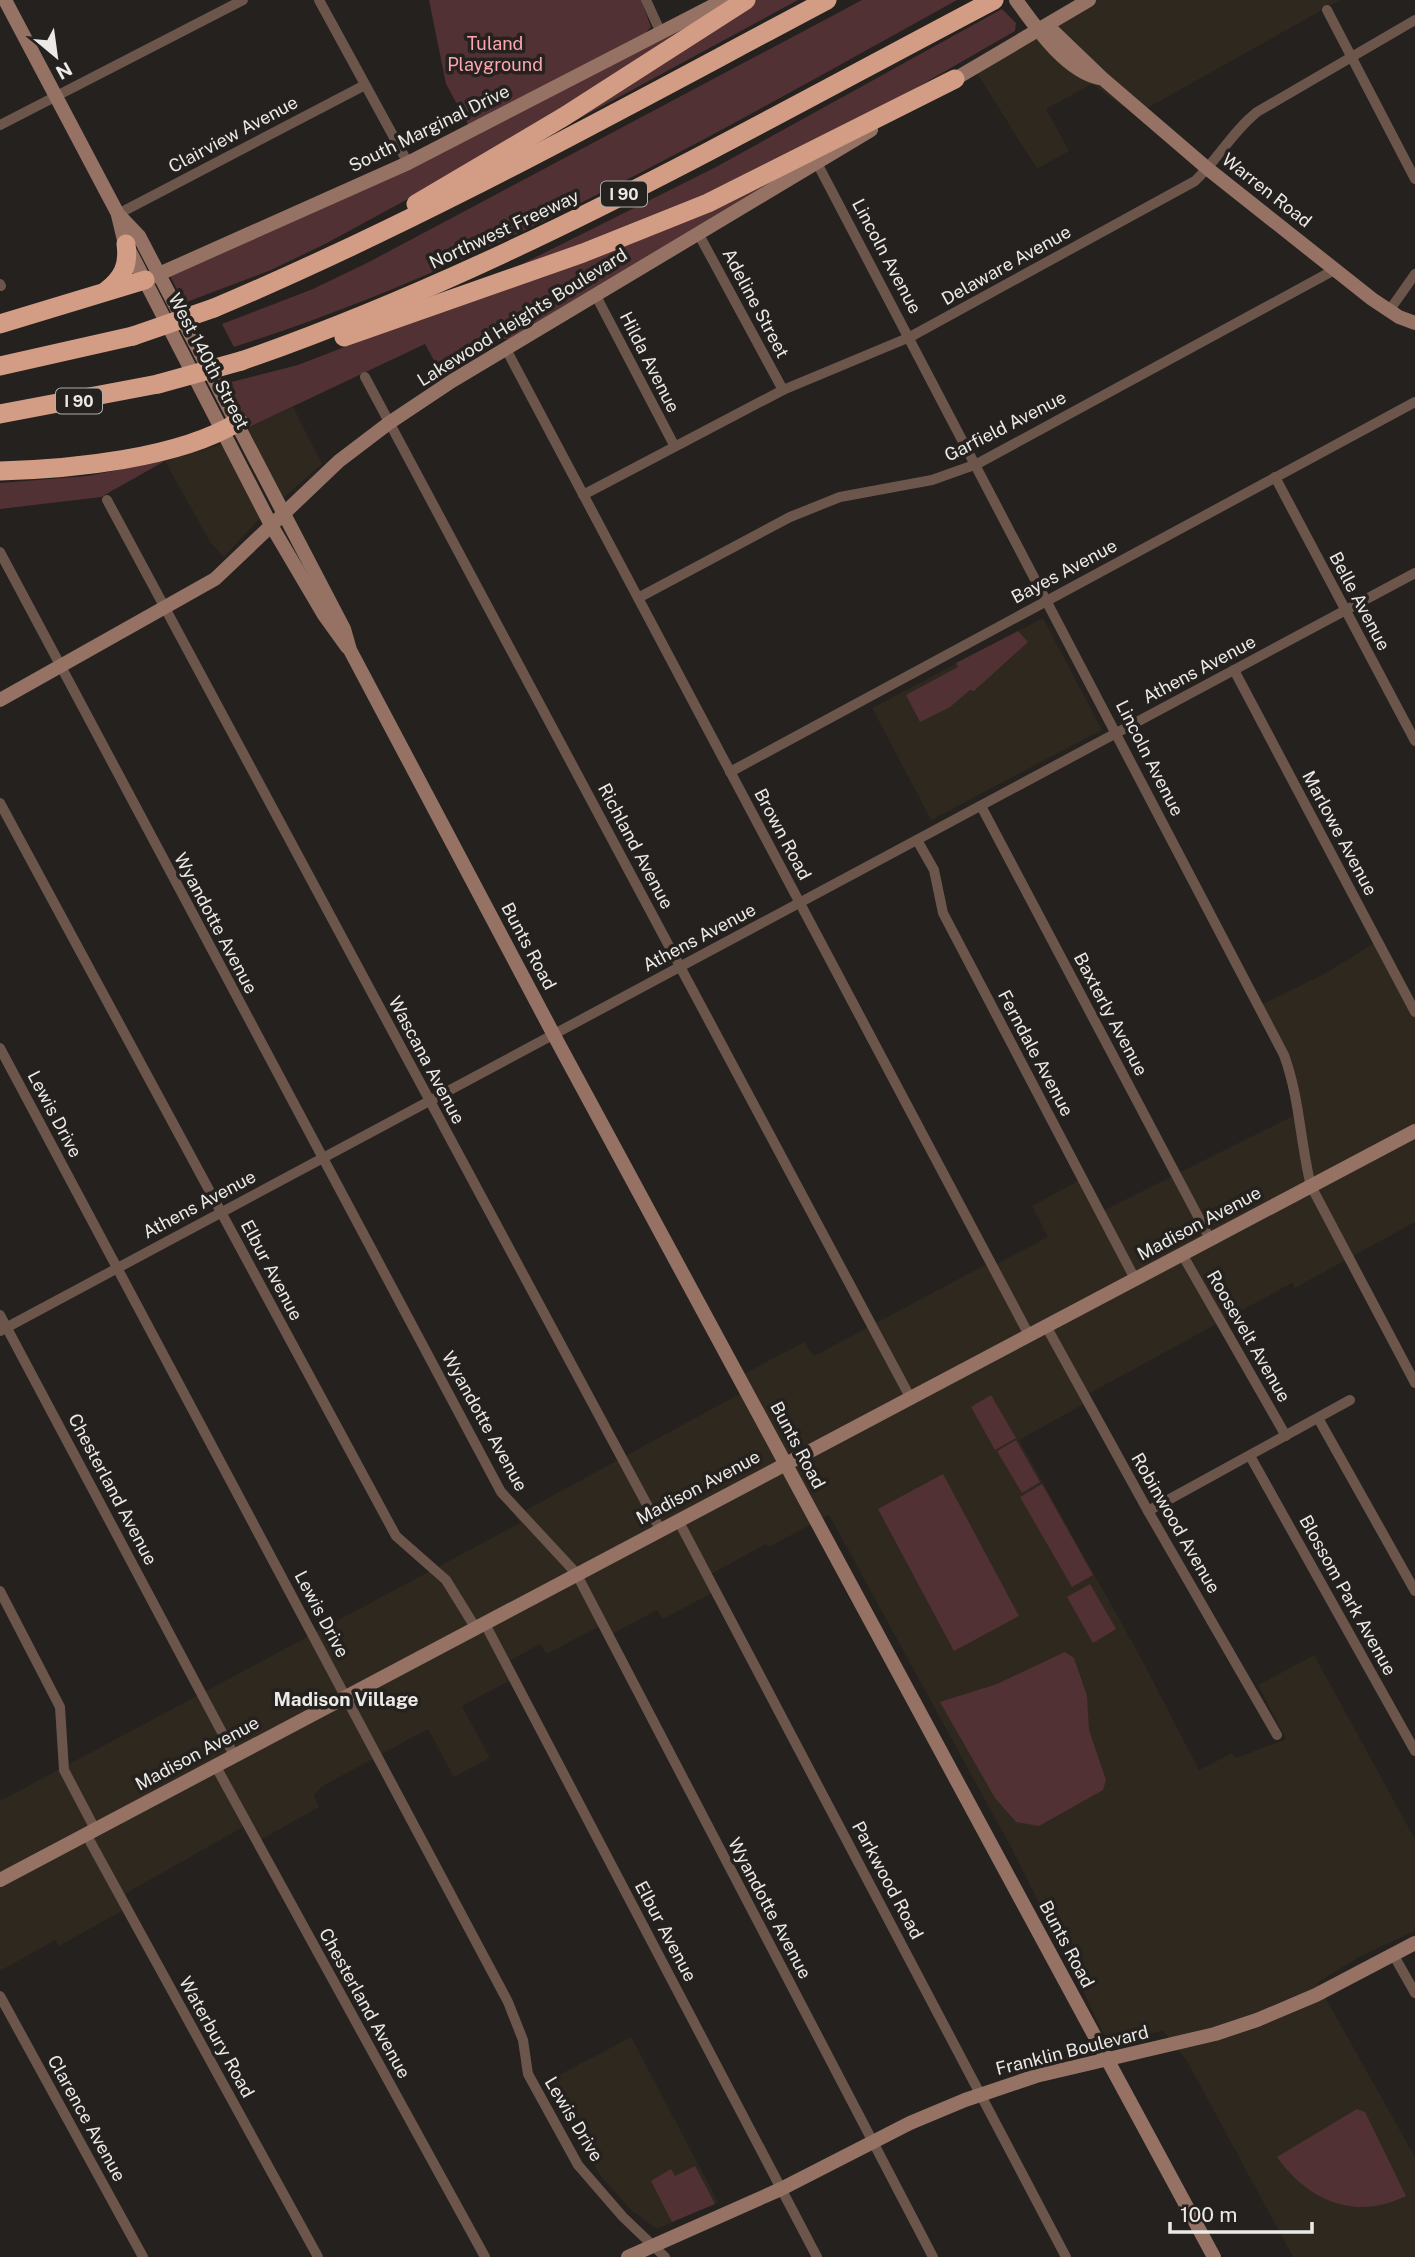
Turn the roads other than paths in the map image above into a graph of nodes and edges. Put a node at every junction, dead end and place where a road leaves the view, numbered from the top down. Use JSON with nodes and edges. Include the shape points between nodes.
{"nodes":[{"id":1,"x":5,"y":0,"type":"edge"},
{"id":2,"x":243,"y":0,"type":"edge"},
{"id":3,"x":319,"y":0,"type":"edge"},
{"id":4,"x":646,"y":0,"type":"edge"},
{"id":5,"x":724,"y":0,"type":"edge"},
{"id":6,"x":746,"y":0,"type":"edge"},
{"id":7,"x":827,"y":0,"type":"edge"},
{"id":8,"x":994,"y":0,"type":"edge"},
{"id":9,"x":1016,"y":0,"type":"edge"},
{"id":10,"x":1089,"y":0,"type":"edge"},
{"id":11,"x":1327,"y":10,"type":"dead end"},
{"id":12,"x":1415,"y":20,"type":"edge"},
{"id":13,"x":1037,"y":29,"type":"junction"},
{"id":14,"x":661,"y":33,"type":"junction"},
{"id":15,"x":1352,"y":59,"type":"junction"},
{"id":16,"x":955,"y":79,"type":"junction"},
{"id":17,"x":365,"y":85,"type":"junction"},
{"id":18,"x":54,"y":97,"type":"junction"},
{"id":19,"x":0,"y":125,"type":"edge"},
{"id":20,"x":408,"y":163,"type":"junction"},
{"id":21,"x":817,"y":163,"type":"junction"},
{"id":22,"x":1208,"y":169,"type":"junction"},
{"id":23,"x":1415,"y":179,"type":"edge"},
{"id":24,"x":118,"y":214,"type":"junction"},
{"id":25,"x":698,"y":233,"type":"junction"},
{"id":26,"x":376,"y":236,"type":"junction"},
{"id":27,"x":126,"y":244,"type":"junction"},
{"id":28,"x":1336,"y":269,"type":"junction"},
{"id":29,"x":1415,"y":274,"type":"edge"},
{"id":30,"x":152,"y":277,"type":"junction"},
{"id":31,"x":101,"y":294,"type":"junction"},
{"id":32,"x":595,"y":295,"type":"junction"},
{"id":33,"x":1389,"y":312,"type":"junction"},
{"id":34,"x":1415,"y":323,"type":"edge"},
{"id":35,"x":0,"y":324,"type":"edge"},
{"id":36,"x":910,"y":337,"type":"junction"},
{"id":37,"x":506,"y":349,"type":"junction"},
{"id":38,"x":241,"y":360,"type":"junction"},
{"id":39,"x":0,"y":366,"type":"edge"},
{"id":40,"x":365,"y":377,"type":"dead end"},
{"id":41,"x":783,"y":390,"type":"junction"},
{"id":42,"x":1415,"y":402,"type":"edge"},
{"id":43,"x":0,"y":414,"type":"edge"},
{"id":44,"x":389,"y":423,"type":"junction"},
{"id":45,"x":231,"y":426,"type":"junction"},
{"id":46,"x":674,"y":445,"type":"junction"},
{"id":47,"x":977,"y":464,"type":"junction"},
{"id":48,"x":0,"y":471,"type":"edge"},
{"id":49,"x":1275,"y":477,"type":"junction"},
{"id":50,"x":583,"y":495,"type":"junction"},
{"id":51,"x":107,"y":500,"type":"dead end"},
{"id":52,"x":284,"y":513,"type":"junction"},
{"id":53,"x":271,"y":525,"type":"junction"},
{"id":54,"x":0,"y":552,"type":"edge"},
{"id":55,"x":1415,"y":573,"type":"edge"},
{"id":56,"x":638,"y":598,"type":"junction"},
{"id":57,"x":1047,"y":600,"type":"junction"},
{"id":58,"x":166,"y":606,"type":"junction"},
{"id":59,"x":1346,"y":611,"type":"junction"},
{"id":60,"x":350,"y":650,"type":"junction"},
{"id":61,"x":59,"y":665,"type":"junction"},
{"id":62,"x":1234,"y":670,"type":"junction"},
{"id":63,"x":0,"y":700,"type":"edge"},
{"id":64,"x":1117,"y":733,"type":"junction"},
{"id":65,"x":1414,"y":736,"type":"edge"},
{"id":66,"x":730,"y":772,"type":"junction"},
{"id":67,"x":0,"y":803,"type":"edge"},
{"id":68,"x":981,"y":806,"type":"junction"},
{"id":69,"x":917,"y":840,"type":"junction"},
{"id":70,"x":800,"y":903,"type":"junction"},
{"id":71,"x":680,"y":967,"type":"junction"},
{"id":72,"x":1415,"y":1012,"type":"edge"},
{"id":73,"x":554,"y":1035,"type":"junction"},
{"id":74,"x":0,"y":1048,"type":"edge"},
{"id":75,"x":429,"y":1101,"type":"junction"},
{"id":76,"x":1415,"y":1131,"type":"edge"},
{"id":77,"x":321,"y":1159,"type":"junction"},
{"id":78,"x":1311,"y":1186,"type":"junction"},
{"id":79,"x":220,"y":1213,"type":"junction"},
{"id":80,"x":1210,"y":1239,"type":"junction"},
{"id":81,"x":1182,"y":1254,"type":"junction"},
{"id":82,"x":118,"y":1268,"type":"junction"},
{"id":83,"x":1135,"y":1279,"type":"junction"},
{"id":84,"x":0,"y":1315,"type":"edge"},
{"id":85,"x":1046,"y":1326,"type":"junction"},
{"id":86,"x":3,"y":1329,"type":"edge"},
{"id":87,"x":1029,"y":1335,"type":"junction"},
{"id":88,"x":1415,"y":1382,"type":"edge"},
{"id":89,"x":910,"y":1397,"type":"junction"},
{"id":90,"x":1349,"y":1400,"type":"dead end"},
{"id":91,"x":1318,"y":1418,"type":"junction"},
{"id":92,"x":1286,"y":1436,"type":"junction"},
{"id":93,"x":1250,"y":1455,"type":"junction"},
{"id":94,"x":786,"y":1463,"type":"junction"},
{"id":95,"x":1148,"y":1511,"type":"junction"},
{"id":96,"x":678,"y":1520,"type":"junction"},
{"id":97,"x":660,"y":1529,"type":"junction"},
{"id":98,"x":576,"y":1573,"type":"junction"},
{"id":99,"x":0,"y":1591,"type":"edge"},
{"id":100,"x":1415,"y":1591,"type":"edge"},
{"id":101,"x":479,"y":1624,"type":"junction"},
{"id":102,"x":346,"y":1695,"type":"junction"},
{"id":103,"x":1277,"y":1735,"type":"dead end"},
{"id":104,"x":1415,"y":1751,"type":"edge"},
{"id":105,"x":234,"y":1755,"type":"junction"},
{"id":106,"x":215,"y":1765,"type":"junction"},
{"id":107,"x":90,"y":1832,"type":"junction"},
{"id":108,"x":1,"y":1878,"type":"edge"},
{"id":109,"x":1415,"y":1943,"type":"edge"},
{"id":110,"x":1393,"y":1954,"type":"junction"},
{"id":111,"x":1415,"y":1993,"type":"edge"},
{"id":112,"x":0,"y":1996,"type":"edge"},
{"id":113,"x":1107,"y":2059,"type":"junction"},
{"id":114,"x":982,"y":2094,"type":"junction"},
{"id":115,"x":873,"y":2141,"type":"junction"},
{"id":116,"x":781,"y":2189,"type":"junction"},
{"id":117,"x":654,"y":2246,"type":"junction"},
{"id":118,"x":143,"y":2257,"type":"edge"},
{"id":119,"x":318,"y":2257,"type":"edge"},
{"id":120,"x":485,"y":2257,"type":"edge"},
{"id":121,"x":628,"y":2257,"type":"edge"},
{"id":122,"x":665,"y":2257,"type":"edge"},
{"id":123,"x":817,"y":2257,"type":"edge"},
{"id":124,"x":933,"y":2257,"type":"edge"},
{"id":125,"x":1066,"y":2257,"type":"edge"},
{"id":126,"x":1214,"y":2257,"type":"edge"}],
"edges":[{"from":1,"to":18,"type":"main road","name":"West 140th Street"},
{"from":2,"to":18,"type":"street"},
{"from":3,"to":17,"type":"street"},
{"from":4,"to":14,"type":"street"},
{"from":5,"to":14,"type":"main road","name":"South Marginal Drive"},
{"from":6,"to":26,"type":"highway","via":[[565,116],[406,210]]},
{"from":7,"to":26,"type":"highway"},
{"from":8,"to":38,"type":"highway","name":"Northwest Freeway","number":"I 90","via":[[592,210],[401,302]]},
{"from":9,"to":13,"type":"main road","name":"Warren Road"},
{"from":10,"to":13,"type":"main road","name":"Lakewood Heights Boulevard"},
{"from":11,"to":15,"type":"street"},
{"from":12,"to":15,"type":"street","name":"Delaware Avenue"},
{"from":13,"to":16,"type":"main road","name":"Lakewood Heights Boulevard"},
{"from":13,"to":22,"type":"main road","name":"Warren Road","via":[[1052,30]]},
{"from":14,"to":20,"type":"main road","name":"South Marginal Drive"},
{"from":15,"to":22,"type":"street","name":"Delaware Avenue","via":[[1257,111],[1238,127]]},
{"from":15,"to":23,"type":"street"},
{"from":16,"to":21,"type":"main road","name":"Lakewood Heights Boulevard"},
{"from":16,"to":38,"type":"highway","via":[[708,203],[583,253],[322,344]]},
{"from":17,"to":20,"type":"street"},
{"from":17,"to":24,"type":"street","name":"Clairview Avenue"},
{"from":18,"to":19,"type":"street"},
{"from":18,"to":24,"type":"main road","name":"West 140th Street"},
{"from":20,"to":30,"type":"main road","name":"South Marginal Drive"},
{"from":21,"to":25,"type":"main road","name":"Lakewood Heights Boulevard"},
{"from":21,"to":36,"type":"street","name":"Lincoln Avenue"},
{"from":22,"to":28,"type":"main road","name":"Warren Road"},
{"from":22,"to":36,"type":"street","name":"Delaware Avenue","via":[[1195,181]]},
{"from":24,"to":27,"type":"main road","name":"West 140th Street"},
{"from":24,"to":30,"type":"main road","name":"West 140th Street","via":[[139,236]]},
{"from":25,"to":32,"type":"main road","name":"Lakewood Heights Boulevard"},
{"from":25,"to":41,"type":"street","name":"Adeline Street"},
{"from":26,"to":39,"type":"highway","bridge":true,"via":[[214,308],[133,336]]},
{"from":27,"to":30,"type":"main road","name":"West 140th Street"},
{"from":27,"to":31,"type":"highway","via":[[122,275]]},
{"from":28,"to":33,"type":"main road","name":"Warren Road"},
{"from":28,"to":47,"type":"street","name":"Garfield Avenue"},
{"from":29,"to":33,"type":"street"},
{"from":30,"to":31,"type":"highway"},
{"from":30,"to":45,"type":"main road","name":"West 140th Street"},
{"from":31,"to":35,"type":"highway"},
{"from":32,"to":37,"type":"main road","name":"Lakewood Heights Boulevard"},
{"from":32,"to":46,"type":"street","name":"Hilda Avenue"},
{"from":33,"to":34,"type":"main road","name":"Warren Road"},
{"from":36,"to":41,"type":"street","name":"Delaware Avenue"},
{"from":36,"to":47,"type":"street","name":"Lincoln Avenue"},
{"from":37,"to":44,"type":"main road","name":"Lakewood Heights Boulevard"},
{"from":37,"to":50,"type":"street","name":"Brown Road"},
{"from":38,"to":43,"type":"highway","name":"Northwest Freeway","number":"I 90","bridge":true,"via":[[158,384]]},
{"from":40,"to":44,"type":"street","name":"Richland Avenue"},
{"from":41,"to":46,"type":"street","name":"Delaware Avenue"},
{"from":42,"to":49,"type":"street","name":"Bayes Avenue"},
{"from":44,"to":52,"type":"main road","name":"Lakewood Heights Boulevard","via":[[339,461]]},
{"from":44,"to":71,"type":"street","name":"Richland Avenue"},
{"from":45,"to":48,"type":"highway","via":[[167,449],[112,461]]},
{"from":45,"to":52,"type":"main road","name":"West 140th Street"},
{"from":45,"to":53,"type":"main road","name":"West 140th Street"},
{"from":46,"to":50,"type":"street","name":"Delaware Avenue"},
{"from":47,"to":56,"type":"street","name":"Garfield Avenue","via":[[932,480],[840,497],[790,516]]},
{"from":47,"to":57,"type":"street","name":"Lincoln Avenue"},
{"from":49,"to":57,"type":"street","name":"Bayes Avenue"},
{"from":49,"to":59,"type":"street","name":"Belle Avenue"},
{"from":50,"to":56,"type":"street","name":"Brown Road"},
{"from":51,"to":58,"type":"street","name":"Wascana Avenue"},
{"from":52,"to":53,"type":"main road","name":"Lakewood Heights Boulevard"},
{"from":52,"to":60,"type":"main road","name":"Bunts Road","via":[[344,629]]},
{"from":53,"to":58,"type":"main road","name":"Lakewood Heights Boulevard","via":[[215,579]]},
{"from":53,"to":60,"type":"main road","name":"Bunts Road"},
{"from":54,"to":61,"type":"street","name":"Wyandotte Avenue"},
{"from":55,"to":59,"type":"street","name":"Athens Avenue"},
{"from":56,"to":66,"type":"street","name":"Brown Road"},
{"from":57,"to":64,"type":"street","name":"Lincoln Avenue"},
{"from":57,"to":66,"type":"street","name":"Bayes Avenue"},
{"from":58,"to":61,"type":"main road","name":"Lakewood Heights Boulevard"},
{"from":58,"to":75,"type":"street","name":"Wascana Avenue"},
{"from":59,"to":62,"type":"street","name":"Athens Avenue"},
{"from":59,"to":65,"type":"street","name":"Belle Avenue"},
{"from":60,"to":73,"type":"main road","name":"Bunts Road"},
{"from":61,"to":63,"type":"main road","name":"Lakewood Heights Boulevard"},
{"from":61,"to":77,"type":"street","name":"Wyandotte Avenue"},
{"from":62,"to":64,"type":"street","name":"Athens Avenue"},
{"from":62,"to":72,"type":"street","name":"Marlowe Avenue"},
{"from":64,"to":68,"type":"street","name":"Athens Avenue"},
{"from":64,"to":78,"type":"street","name":"Lincoln Avenue","via":[[1284,1055],[1296,1087]]},
{"from":66,"to":70,"type":"street","name":"Brown Road"},
{"from":67,"to":79,"type":"street","name":"Elbur Avenue"},
{"from":68,"to":69,"type":"street","name":"Athens Avenue"},
{"from":68,"to":80,"type":"street","name":"Baxterly Avenue"},
{"from":69,"to":70,"type":"street","name":"Athens Avenue"},
{"from":69,"to":83,"type":"street","name":"Ferndale Avenue","via":[[934,870],[943,914]]},
{"from":70,"to":71,"type":"street","name":"Athens Avenue"},
{"from":70,"to":87,"type":"street","name":"Brown Road"},
{"from":71,"to":73,"type":"street","name":"Athens Avenue"},
{"from":71,"to":89,"type":"street","name":"Richland Avenue"},
{"from":73,"to":75,"type":"street","name":"Athens Avenue"},
{"from":73,"to":94,"type":"main road","name":"Bunts Road"},
{"from":74,"to":82,"type":"street","name":"Lewis Drive"},
{"from":75,"to":77,"type":"street","name":"Athens Avenue"},
{"from":75,"to":97,"type":"street","name":"Wascana Avenue"},
{"from":76,"to":78,"type":"main road","name":"Madison Avenue"},
{"from":77,"to":79,"type":"street","name":"Athens Avenue"},
{"from":77,"to":98,"type":"street","name":"Wyandotte Avenue","via":[[501,1492]]},
{"from":78,"to":80,"type":"main road","name":"Madison Avenue"},
{"from":78,"to":88,"type":"street","name":"Lincoln Avenue"},
{"from":79,"to":82,"type":"street","name":"Athens Avenue"},
{"from":79,"to":101,"type":"street","name":"Elbur Avenue","via":[[396,1536],[446,1580]]},
{"from":80,"to":81,"type":"main road","name":"Madison Avenue"},
{"from":81,"to":83,"type":"main road","name":"Madison Avenue"},
{"from":81,"to":92,"type":"street","name":"Roosevelt Avenue"},
{"from":82,"to":86,"type":"street","name":"Athens Avenue"},
{"from":82,"to":102,"type":"street","name":"Lewis Drive"},
{"from":83,"to":85,"type":"main road","name":"Madison Avenue"},
{"from":84,"to":86,"type":"street","name":"Chesterland Avenue"},
{"from":85,"to":87,"type":"main road","name":"Madison Avenue"},
{"from":85,"to":95,"type":"street","name":"Robinwood Avenue"},
{"from":86,"to":105,"type":"street","name":"Chesterland Avenue"},
{"from":87,"to":89,"type":"main road","name":"Madison Avenue"},
{"from":89,"to":94,"type":"main road","name":"Madison Avenue"},
{"from":90,"to":91,"type":"street"},
{"from":91,"to":92,"type":"street"},
{"from":91,"to":100,"type":"street"},
{"from":92,"to":93,"type":"street"},
{"from":93,"to":95,"type":"street"},
{"from":93,"to":104,"type":"street","name":"Blossom Park Avenue"},
{"from":94,"to":96,"type":"main road","name":"Madison Avenue"},
{"from":94,"to":113,"type":"main road","name":"Bunts Road"},
{"from":95,"to":103,"type":"street","name":"Robinwood Avenue"},
{"from":96,"to":97,"type":"main road","name":"Madison Avenue"},
{"from":96,"to":114,"type":"street","name":"Parkwood Road"},
{"from":97,"to":98,"type":"main road","name":"Madison Avenue"},
{"from":98,"to":101,"type":"main road","name":"Madison Avenue"},
{"from":98,"to":115,"type":"street","name":"Wyandotte Avenue"},
{"from":99,"to":107,"type":"street","name":"Waterbury Road","via":[[60,1707],[64,1770]]},
{"from":101,"to":102,"type":"main road","name":"Madison Avenue"},
{"from":101,"to":116,"type":"street","name":"Elbur Avenue"},
{"from":102,"to":105,"type":"main road","name":"Madison Avenue"},
{"from":102,"to":117,"type":"street","name":"Lewis Drive","via":[[508,2002],[523,2040],[528,2074],[573,2155],[623,2217]]},
{"from":105,"to":106,"type":"main road","name":"Madison Avenue"},
{"from":106,"to":107,"type":"main road","name":"Madison Avenue"},
{"from":106,"to":120,"type":"street","name":"Chesterland Avenue"},
{"from":107,"to":108,"type":"main road","name":"Madison Avenue"},
{"from":107,"to":119,"type":"street","name":"Waterbury Road"},
{"from":109,"to":110,"type":"main road","name":"Franklin Boulevard"},
{"from":110,"to":111,"type":"street"},
{"from":110,"to":113,"type":"main road","name":"Franklin Boulevard","via":[[1256,2020]]},
{"from":112,"to":118,"type":"street","name":"Clarence Avenue"},
{"from":113,"to":114,"type":"main road","name":"Franklin Boulevard"},
{"from":113,"to":126,"type":"main road","name":"Bunts Road"},
{"from":114,"to":115,"type":"main road","name":"Franklin Boulevard"},
{"from":114,"to":125,"type":"street","name":"Parkwood Road"},
{"from":115,"to":116,"type":"main road","name":"Franklin Boulevard"},
{"from":115,"to":124,"type":"street","name":"Wyandotte Avenue"},
{"from":116,"to":117,"type":"main road","name":"Franklin Boulevard"},
{"from":116,"to":123,"type":"street","name":"Elbur Avenue"},
{"from":117,"to":121,"type":"main road","name":"Franklin Boulevard"},
{"from":117,"to":122,"type":"street","name":"Lewis Drive"}]}
